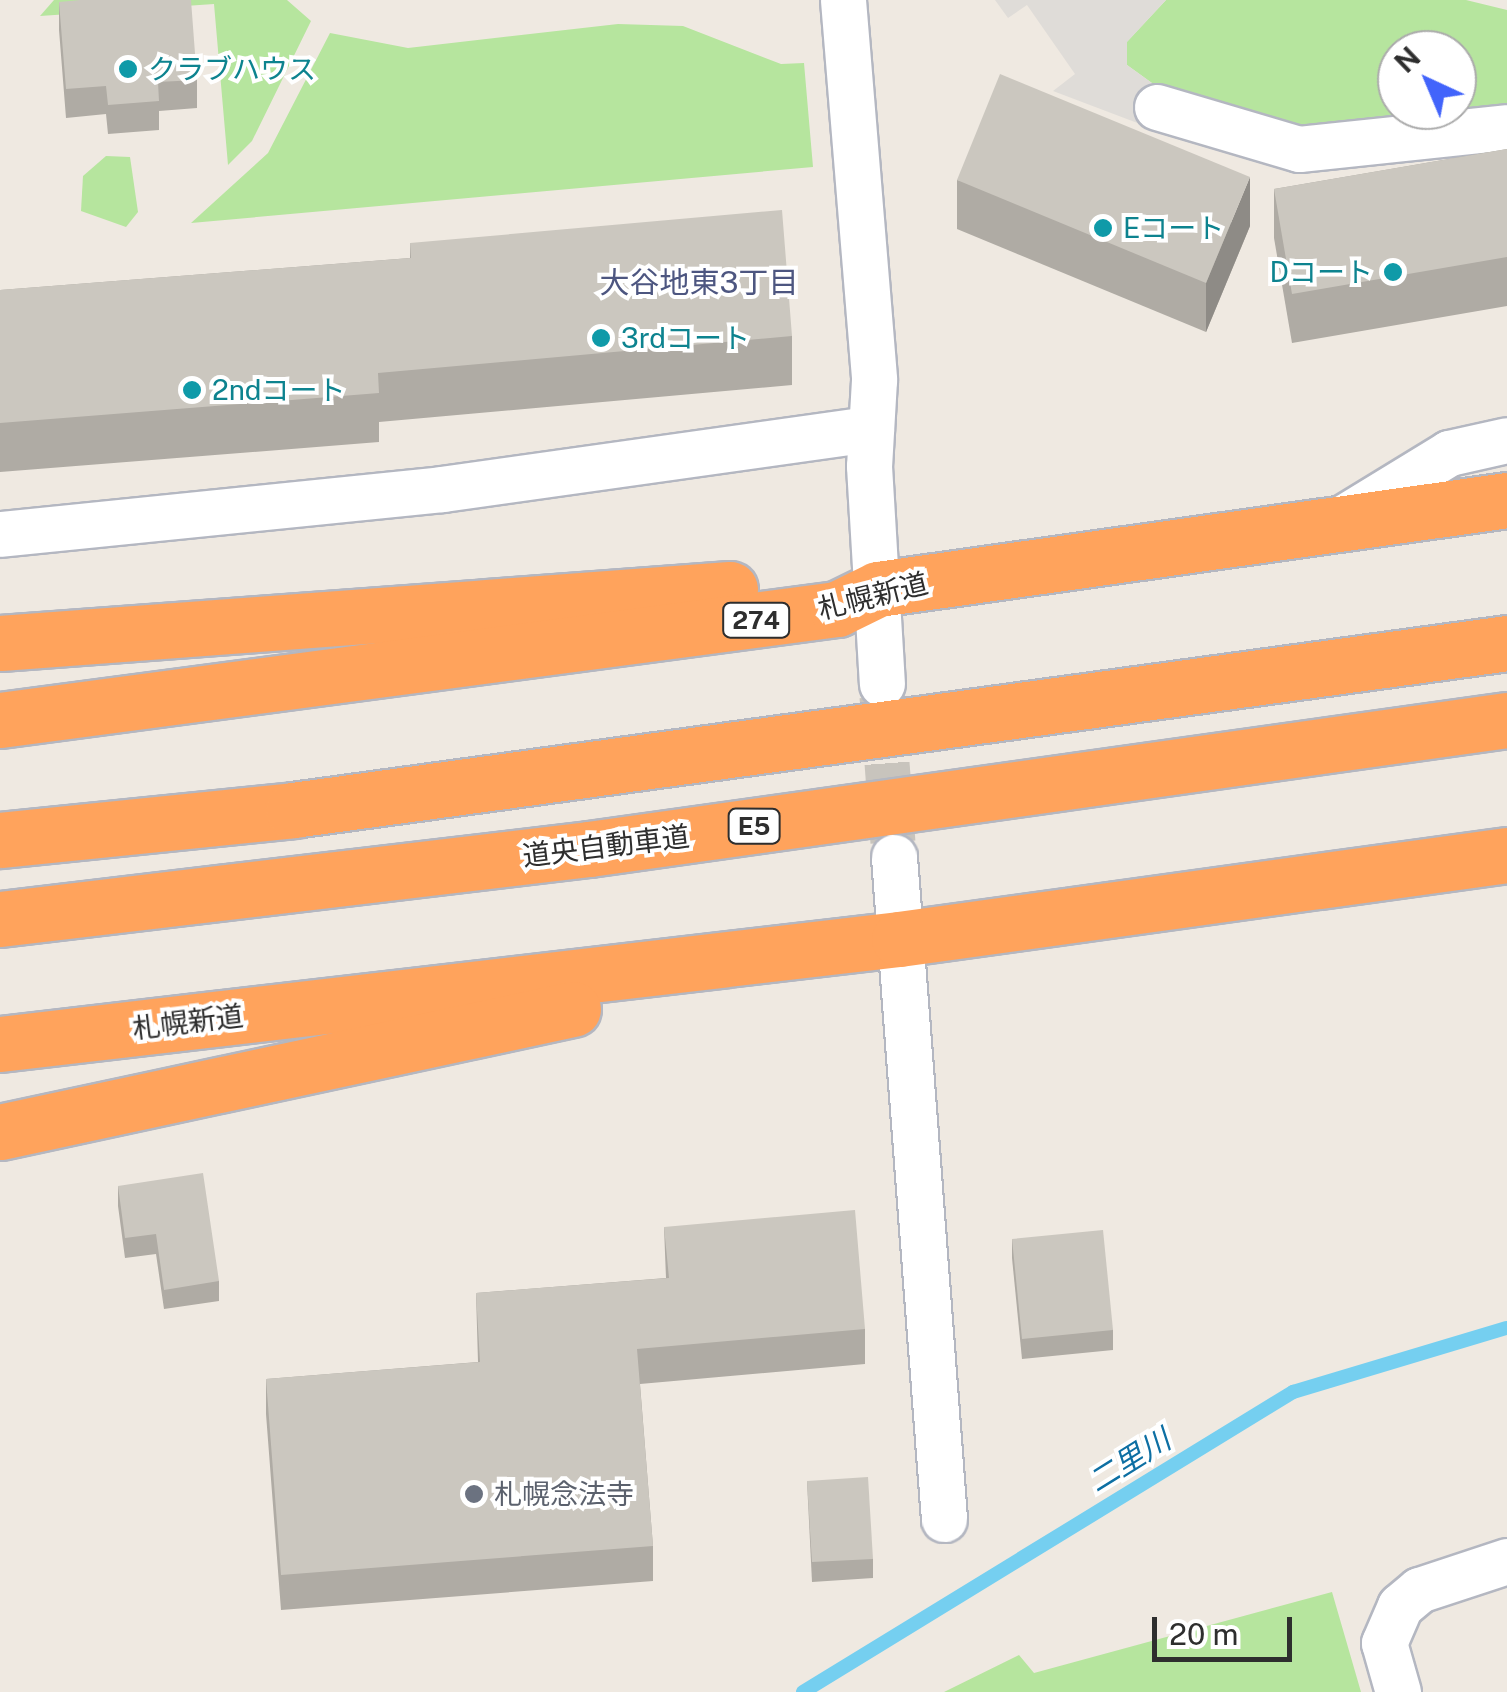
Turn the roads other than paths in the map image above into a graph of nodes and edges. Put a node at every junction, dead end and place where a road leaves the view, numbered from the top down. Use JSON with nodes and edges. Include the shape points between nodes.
{"nodes":[{"id":1,"x":843,"y":0,"type":"edge"},
{"id":2,"x":1157,"y":107,"type":"dead end"},
{"id":3,"x":1507,"y":126,"type":"edge"},
{"id":4,"x":871,"y":428,"type":"junction"},
{"id":5,"x":1507,"y":440,"type":"edge"},
{"id":6,"x":1507,"y":500,"type":"edge"},
{"id":7,"x":1332,"y":525,"type":"junction"},
{"id":8,"x":0,"y":534,"type":"edge"},
{"id":9,"x":878,"y":589,"type":"junction"},
{"id":10,"x":0,"y":643,"type":"edge"},
{"id":11,"x":1507,"y":644,"type":"edge"},
{"id":12,"x":882,"y":684,"type":"tunnel mouth"},
{"id":13,"x":0,"y":720,"type":"edge"},
{"id":14,"x":1507,"y":720,"type":"edge"},
{"id":15,"x":0,"y":840,"type":"edge"},
{"id":16,"x":1507,"y":855,"type":"edge"},
{"id":17,"x":894,"y":857,"type":"tunnel mouth"},
{"id":18,"x":0,"y":919,"type":"edge"},
{"id":19,"x":899,"y":939,"type":"junction"},
{"id":20,"x":0,"y":1044,"type":"edge"},
{"id":21,"x":0,"y":1132,"type":"edge"},
{"id":22,"x":944,"y":1519,"type":"dead end"},
{"id":23,"x":1507,"y":1561,"type":"edge"},
{"id":24,"x":1398,"y":1692,"type":"edge"}],
"edges":[{"from":1,"to":4,"type":"street"},
{"from":2,"to":3,"type":"street","via":[[1299,149]]},
{"from":4,"to":8,"type":"street","via":[[442,488]]},
{"from":4,"to":9,"type":"street"},
{"from":5,"to":7,"type":"street","via":[[1449,453]]},
{"from":6,"to":7,"type":"highway","name":"札幌新道","number":"274"},
{"from":7,"to":9,"type":"highway","name":"札幌新道","number":"274"},
{"from":9,"to":10,"type":"highway","via":[[842,580]]},
{"from":9,"to":12,"type":"street"},
{"from":9,"to":13,"type":"highway","name":"札幌新道","number":"274","via":[[837,609]]},
{"from":11,"to":15,"type":"highway","via":[[293,810]]},
{"from":14,"to":18,"type":"highway","name":"道央自動車道","number":"E5","via":[[589,849]]},
{"from":16,"to":19,"type":"highway","name":"札幌新道"},
{"from":17,"to":19,"type":"street"},
{"from":19,"to":20,"type":"highway","name":"札幌新道"},
{"from":19,"to":21,"type":"highway"},
{"from":19,"to":22,"type":"street"},
{"from":23,"to":24,"type":"street","via":[[1419,1590],[1400,1606],[1384,1643]]}]}
